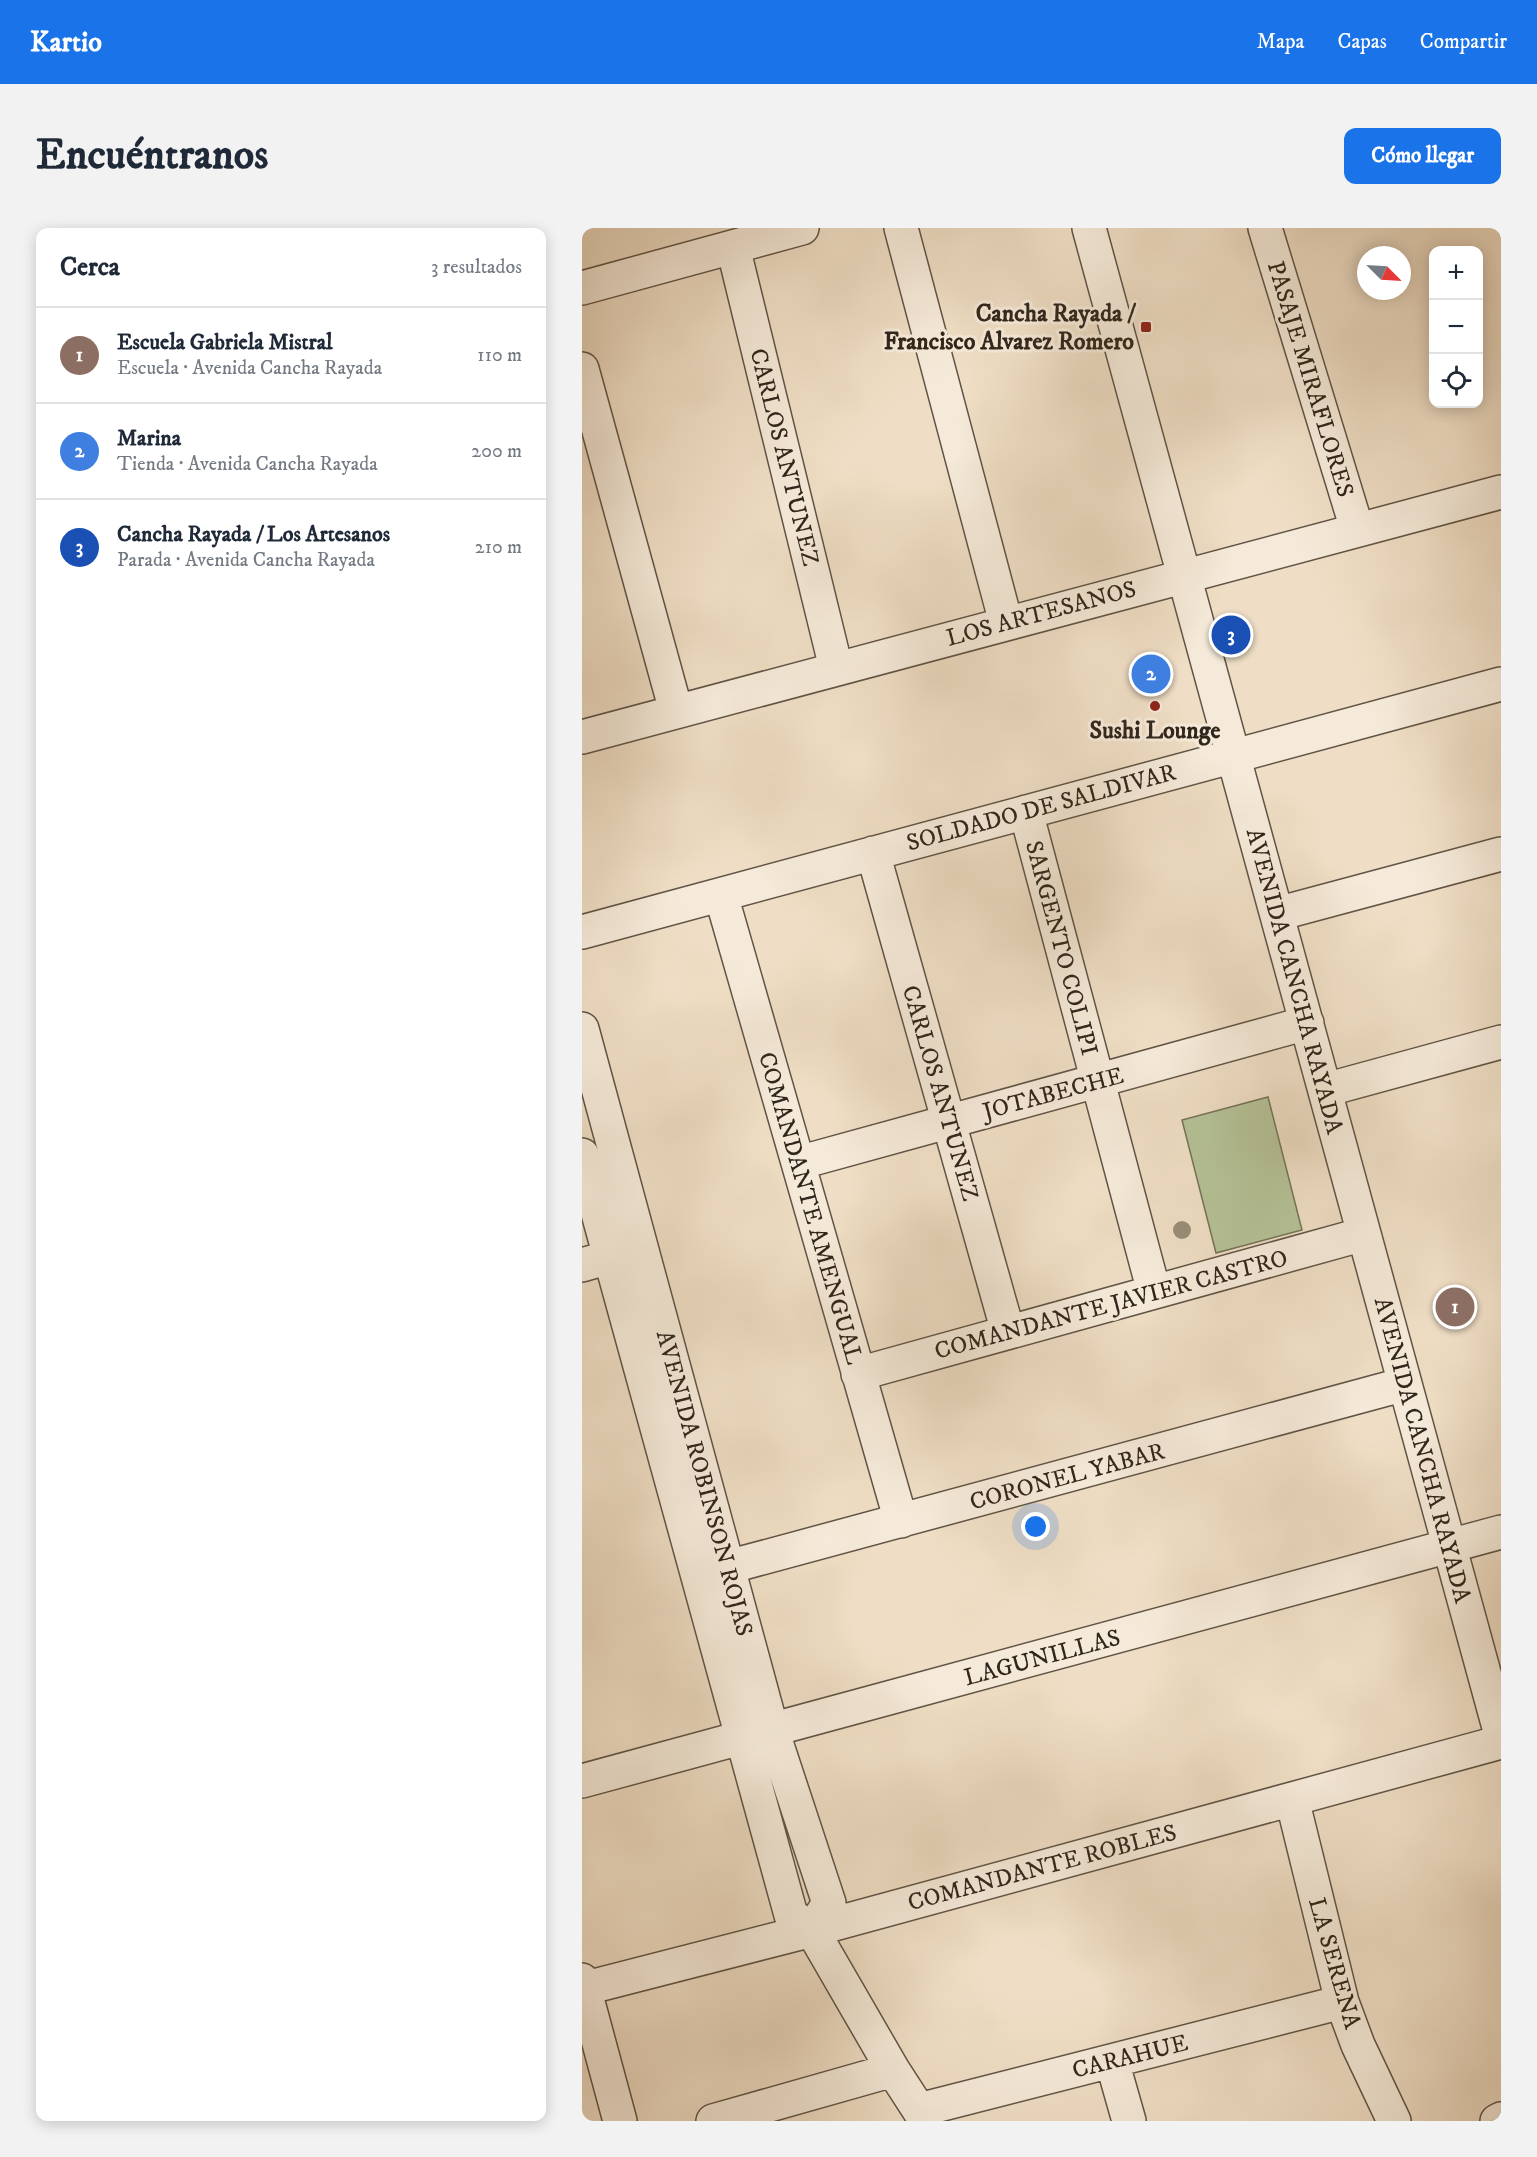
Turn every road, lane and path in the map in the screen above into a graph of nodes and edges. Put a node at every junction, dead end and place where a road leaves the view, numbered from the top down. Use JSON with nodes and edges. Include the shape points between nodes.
{"nodes":[{"id":1,"x":802,"y":228,"type":"edge"},
{"id":2,"x":901,"y":228,"type":"edge"},
{"id":3,"x":1089,"y":228,"type":"edge"},
{"id":4,"x":1265,"y":228,"type":"edge"},
{"id":5,"x":733,"y":247,"type":"junction"},
{"id":6,"x":582,"y":288,"type":"edge"},
{"id":7,"x":582,"y":369,"type":"edge"},
{"id":8,"x":1501,"y":492,"type":"edge"},
{"id":9,"x":1357,"y":530,"type":"junction"},
{"id":10,"x":1184,"y":574,"type":"junction"},
{"id":11,"x":1006,"y":623,"type":"junction"},
{"id":12,"x":836,"y":668,"type":"junction"},
{"id":13,"x":1501,"y":684,"type":"edge"},
{"id":14,"x":675,"y":711,"type":"junction"},
{"id":15,"x":582,"y":737,"type":"edge"},
{"id":16,"x":1234,"y":755,"type":"junction"},
{"id":17,"x":1026,"y":812,"type":"junction"},
{"id":18,"x":873,"y":853,"type":"junction"},
{"id":19,"x":1501,"y":854,"type":"edge"},
{"id":20,"x":721,"y":895,"type":"junction"},
{"id":21,"x":1277,"y":914,"type":"junction"},
{"id":22,"x":582,"y":932,"type":"edge"},
{"id":23,"x":1307,"y":1023,"type":"junction"},
{"id":24,"x":582,"y":1029,"type":"edge"},
{"id":25,"x":1501,"y":1042,"type":"edge"},
{"id":26,"x":1097,"y":1081,"type":"junction"},
{"id":27,"x":1325,"y":1090,"type":"junction"},
{"id":28,"x":949,"y":1122,"type":"junction"},
{"id":29,"x":582,"y":1155,"type":"edge"},
{"id":30,"x":798,"y":1163,"type":"junction"},
{"id":31,"x":1364,"y":1234,"type":"junction"},
{"id":32,"x":596,"y":1261,"type":"edge"},
{"id":33,"x":1154,"y":1292,"type":"junction"},
{"id":34,"x":1008,"y":1332,"type":"junction"},
{"id":35,"x":858,"y":1374,"type":"junction"},
{"id":36,"x":1406,"y":1384,"type":"junction"},
{"id":37,"x":901,"y":1521,"type":"junction"},
{"id":38,"x":1501,"y":1532,"type":"edge"},
{"id":39,"x":1450,"y":1546,"type":"junction"},
{"id":40,"x":728,"y":1567,"type":"junction"},
{"id":41,"x":772,"y":1730,"type":"junction"},
{"id":42,"x":1501,"y":1735,"type":"edge"},
{"id":43,"x":741,"y":1738,"type":"junction"},
{"id":44,"x":1501,"y":1742,"type":"edge"},
{"id":45,"x":582,"y":1781,"type":"edge"},
{"id":46,"x":1292,"y":1799,"type":"junction"},
{"id":47,"x":812,"y":1930,"type":"junction"},
{"id":48,"x":583,"y":1986,"type":"edge"},
{"id":49,"x":1342,"y":2002,"type":"junction"},
{"id":50,"x":1112,"y":2061,"type":"junction"},
{"id":51,"x":893,"y":2070,"type":"junction"},
{"id":52,"x":922,"y":2116,"type":"edge"},
{"id":53,"x":620,"y":2121,"type":"edge"},
{"id":54,"x":713,"y":2121,"type":"edge"},
{"id":55,"x":1129,"y":2121,"type":"edge"},
{"id":56,"x":1394,"y":2121,"type":"edge"}],
"edges":[{"from":1,"to":5,"type":"street"},
{"from":2,"to":11,"type":"street"},
{"from":3,"to":10,"type":"street","name":"AVENIDA CANCHA RAYADA"},
{"from":4,"to":9,"type":"street","name":"PASAJE MIRAFLORES"},
{"from":5,"to":6,"type":"street"},
{"from":5,"to":12,"type":"street","name":"CARLOS ANTUNEZ"},
{"from":7,"to":14,"type":"street"},
{"from":8,"to":9,"type":"street","name":"LOS ARTESANOS"},
{"from":9,"to":10,"type":"street","name":"LOS ARTESANOS"},
{"from":10,"to":11,"type":"street","name":"LOS ARTESANOS"},
{"from":10,"to":16,"type":"street","name":"AVENIDA CANCHA RAYADA"},
{"from":11,"to":12,"type":"street","name":"LOS ARTESANOS"},
{"from":12,"to":14,"type":"street","name":"LOS ARTESANOS"},
{"from":13,"to":16,"type":"street","name":"SOLDADO DE SALDIVAR"},
{"from":14,"to":15,"type":"street","name":"LOS ARTESANOS"},
{"from":16,"to":17,"type":"street","name":"SOLDADO DE SALDIVAR"},
{"from":16,"to":21,"type":"street","name":"AVENIDA CANCHA RAYADA"},
{"from":17,"to":18,"type":"street","name":"SOLDADO DE SALDIVAR"},
{"from":17,"to":26,"type":"street","name":"SARGENTO COLIPI"},
{"from":18,"to":20,"type":"street","name":"SOLDADO DE SALDIVAR"},
{"from":18,"to":28,"type":"street","name":"CARLOS ANTUNEZ"},
{"from":19,"to":21,"type":"street"},
{"from":20,"to":22,"type":"street","name":"SOLDADO DE SALDIVAR"},
{"from":20,"to":30,"type":"street","name":"COMANDANTE AMENGUAL"},
{"from":21,"to":23,"type":"street","name":"AVENIDA CANCHA RAYADA"},
{"from":23,"to":26,"type":"street","name":"JOTABECHE"},
{"from":23,"to":27,"type":"street","name":"AVENIDA CANCHA RAYADA"},
{"from":24,"to":40,"type":"street","name":"AVENIDA ROBINSON ROJAS"},
{"from":25,"to":27,"type":"street"},
{"from":26,"to":28,"type":"street","name":"JOTABECHE"},
{"from":26,"to":33,"type":"street","name":"SARGENTO COLIPI"},
{"from":27,"to":31,"type":"street","name":"AVENIDA CANCHA RAYADA"},
{"from":28,"to":30,"type":"street","name":"JOTABECHE"},
{"from":28,"to":34,"type":"street","name":"CARLOS ANTUNEZ"},
{"from":29,"to":32,"type":"street","name":"AVENIDA ROBINSON ROJAS"},
{"from":30,"to":35,"type":"street","name":"COMANDANTE AMENGUAL"},
{"from":31,"to":33,"type":"street","name":"COMANDANTE JAVIER CASTRO"},
{"from":31,"to":36,"type":"street","name":"AVENIDA CANCHA RAYADA"},
{"from":32,"to":43,"type":"street","name":"AVENIDA ROBINSON ROJAS"},
{"from":33,"to":34,"type":"street","name":"COMANDANTE JAVIER CASTRO"},
{"from":34,"to":35,"type":"street","name":"COMANDANTE JAVIER CASTRO"},
{"from":35,"to":37,"type":"street","name":"COMANDANTE AMENGUAL"},
{"from":36,"to":37,"type":"street","name":"CORONEL YABAR"},
{"from":36,"to":39,"type":"street","name":"AVENIDA CANCHA RAYADA"},
{"from":37,"to":40,"type":"street","name":"CORONEL YABAR"},
{"from":38,"to":39,"type":"street","name":"LAGUNILLAS"},
{"from":39,"to":41,"type":"street","name":"LAGUNILLAS"},
{"from":39,"to":42,"type":"street","name":"AVENIDA CANCHA RAYADA"},
{"from":40,"to":41,"type":"street","name":"AVENIDA ROBINSON ROJAS"},
{"from":41,"to":43,"type":"street","name":"LAGUNILLAS"},
{"from":41,"to":47,"type":"street","name":"AVENIDA ROBINSON ROJAS","via":[[829,1903]]},
{"from":43,"to":45,"type":"street","name":"LAGUNILLAS"},
{"from":43,"to":47,"type":"street","name":"AVENIDA ROBINSON ROJAS","via":[[791,1915]]},
{"from":44,"to":46,"type":"street","name":"COMANDANTE ROBLES"},
{"from":46,"to":47,"type":"street","name":"COMANDANTE ROBLES"},
{"from":46,"to":49,"type":"street","name":"LA SERENA"},
{"from":47,"to":48,"type":"street","name":"COMANDANTE ROBLES"},
{"from":47,"to":51,"type":"street","name":"AVENIDA ROBINSON ROJAS"},
{"from":48,"to":53,"type":"street"},
{"from":49,"to":50,"type":"street","name":"CARAHUE"},
{"from":49,"to":56,"type":"street","name":"LA SERENA"},
{"from":50,"to":52,"type":"street","name":"CARAHUE"},
{"from":50,"to":55,"type":"street"},
{"from":51,"to":52,"type":"street","name":"AVENIDA ROBINSON ROJAS"},
{"from":51,"to":54,"type":"street"}]}
